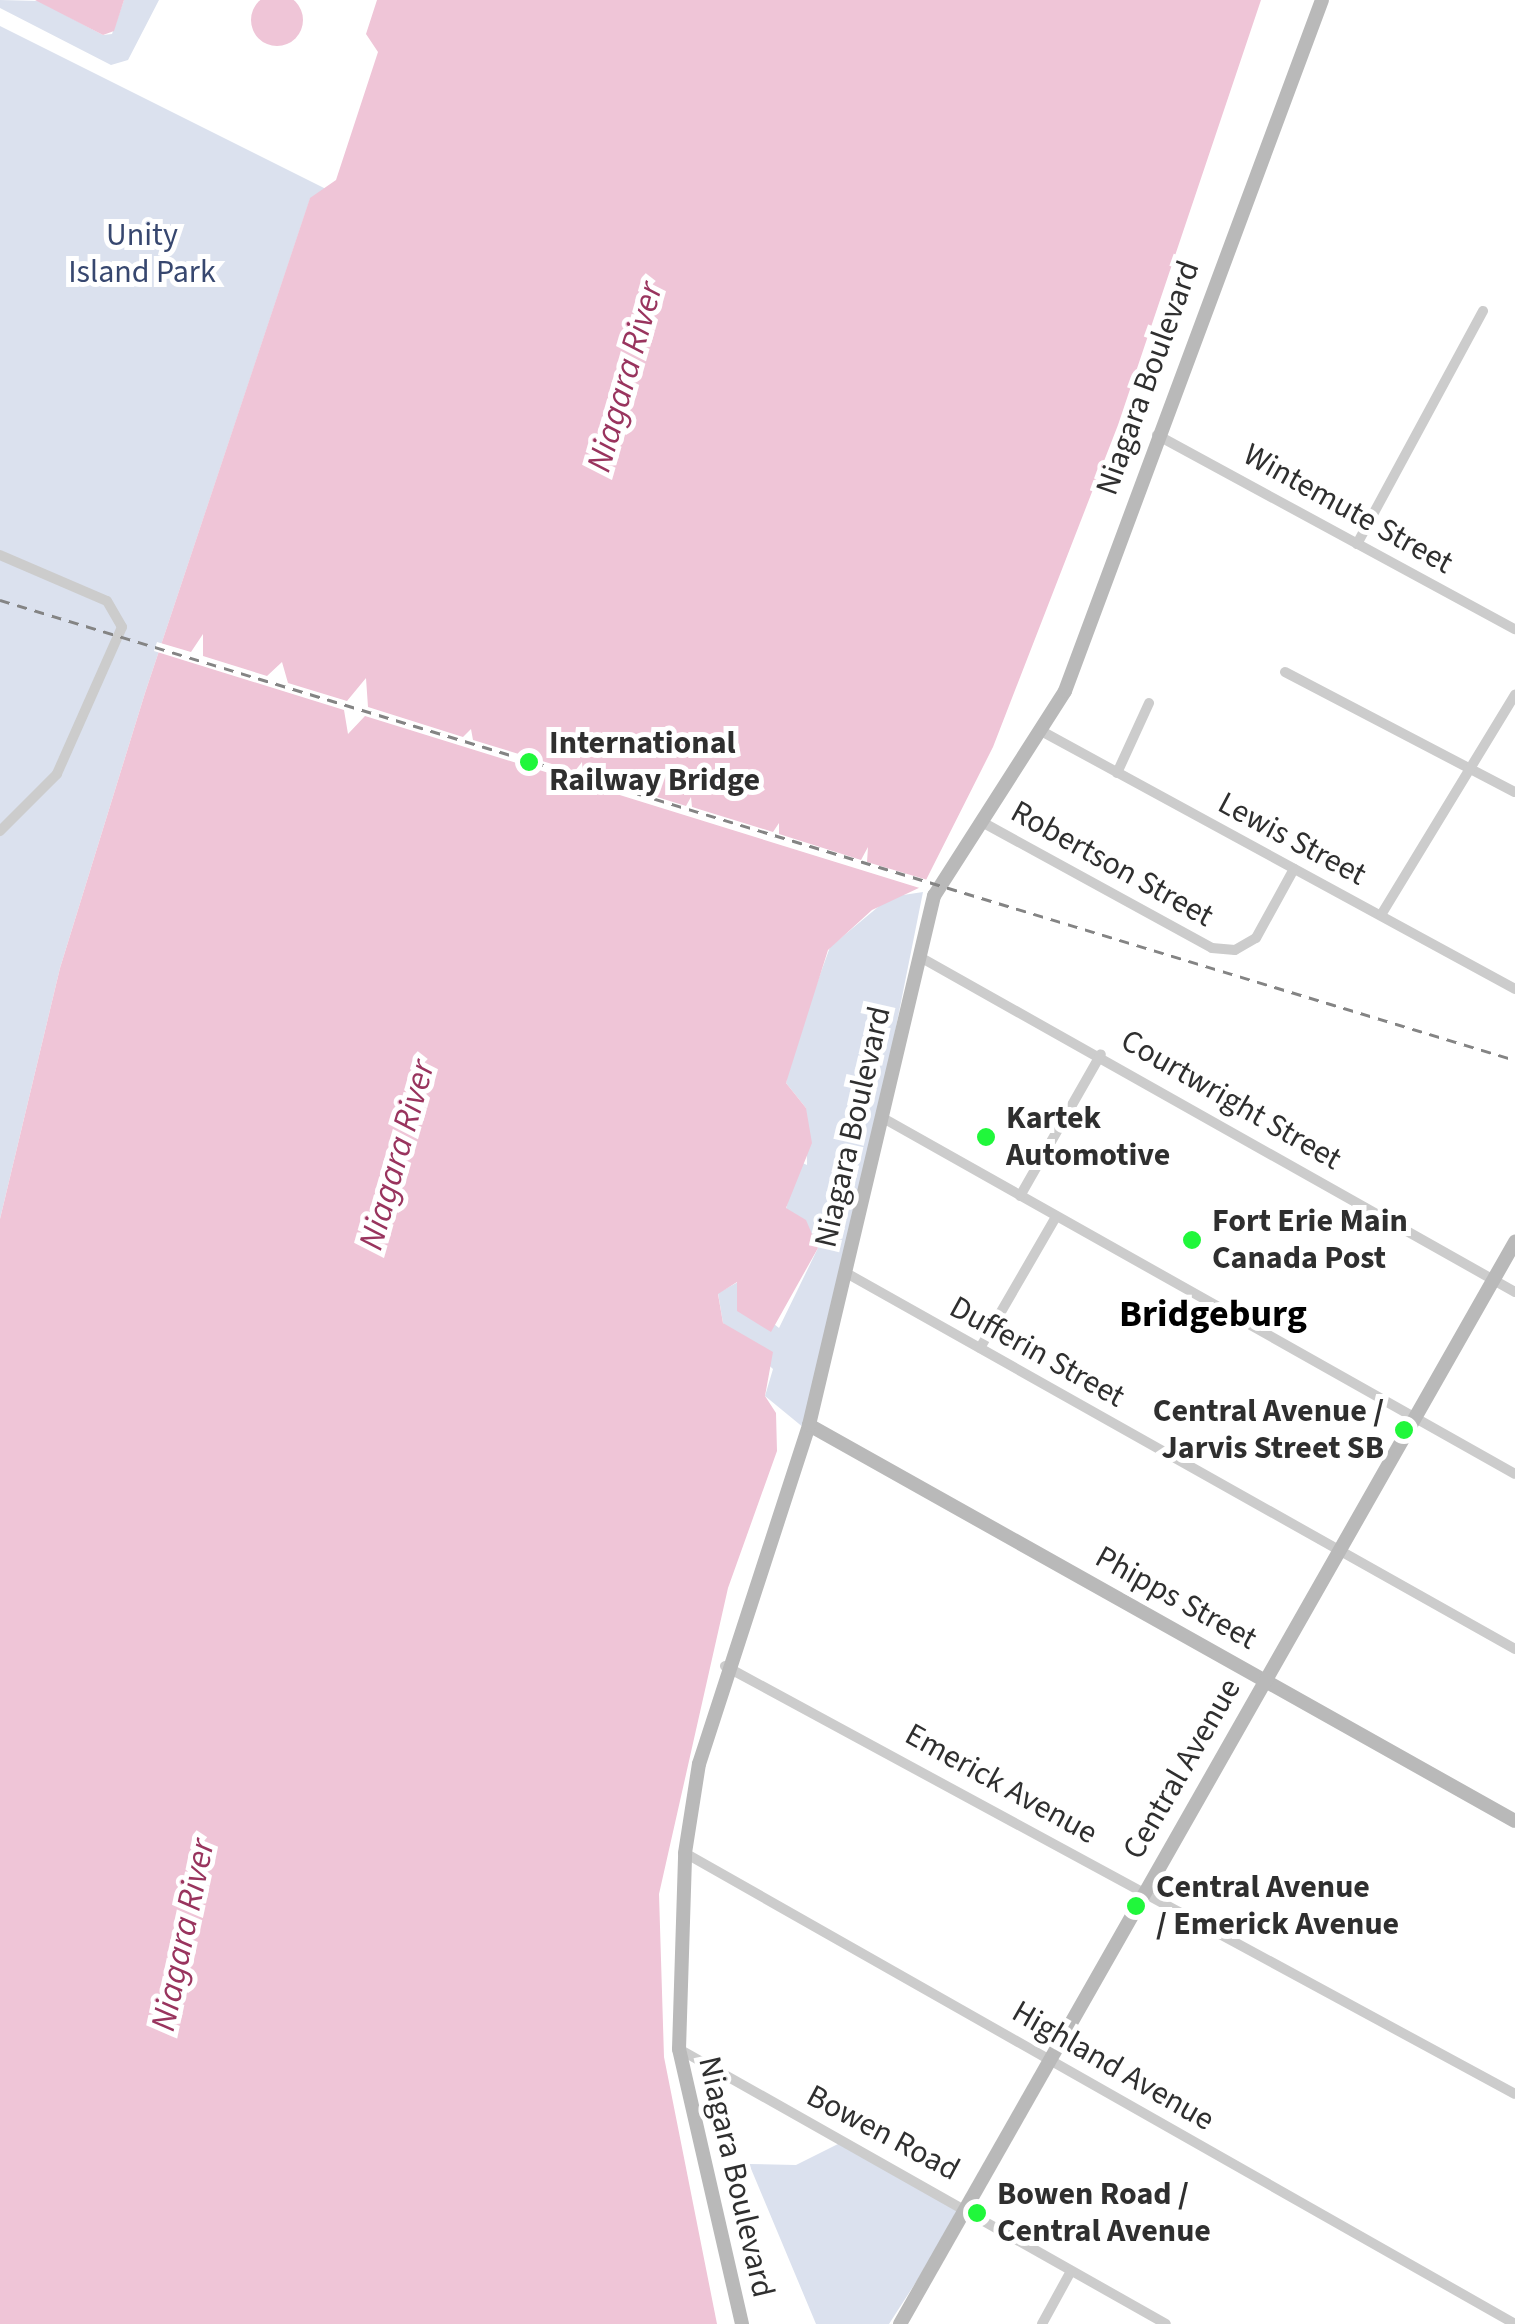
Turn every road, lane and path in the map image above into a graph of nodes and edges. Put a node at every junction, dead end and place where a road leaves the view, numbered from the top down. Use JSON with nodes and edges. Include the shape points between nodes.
{"nodes":[{"id":1,"x":1322,"y":0,"type":"edge"},
{"id":2,"x":1482,"y":311,"type":"dead end"},
{"id":3,"x":1157,"y":434,"type":"junction"},
{"id":4,"x":1357,"y":544,"type":"junction"},
{"id":5,"x":0,"y":555,"type":"edge"},
{"id":6,"x":1515,"y":629,"type":"edge"},
{"id":7,"x":1284,"y":672,"type":"dead end"},
{"id":8,"x":1515,"y":695,"type":"edge"},
{"id":9,"x":1149,"y":703,"type":"dead end"},
{"id":10,"x":1045,"y":732,"type":"junction"},
{"id":11,"x":1474,"y":770,"type":"junction"},
{"id":12,"x":1117,"y":773,"type":"junction"},
{"id":13,"x":1515,"y":792,"type":"edge"},
{"id":14,"x":982,"y":822,"type":"junction"},
{"id":15,"x":0,"y":831,"type":"edge"},
{"id":16,"x":1294,"y":868,"type":"junction"},
{"id":17,"x":1381,"y":915,"type":"junction"},
{"id":18,"x":920,"y":957,"type":"junction"},
{"id":19,"x":1515,"y":989,"type":"edge"},
{"id":20,"x":1101,"y":1054,"type":"junction"},
{"id":21,"x":884,"y":1118,"type":"junction"},
{"id":22,"x":1020,"y":1196,"type":"junction"},
{"id":23,"x":1056,"y":1217,"type":"junction"},
{"id":24,"x":1515,"y":1242,"type":"edge"},
{"id":25,"x":848,"y":1274,"type":"junction"},
{"id":26,"x":1492,"y":1280,"type":"junction"},
{"id":27,"x":1515,"y":1292,"type":"edge"},
{"id":28,"x":980,"y":1348,"type":"junction"},
{"id":29,"x":1411,"y":1416,"type":"junction"},
{"id":30,"x":810,"y":1426,"type":"junction"},
{"id":31,"x":1515,"y":1474,"type":"edge"},
{"id":32,"x":1337,"y":1549,"type":"junction"},
{"id":33,"x":1515,"y":1649,"type":"edge"},
{"id":34,"x":724,"y":1666,"type":"junction"},
{"id":35,"x":1265,"y":1679,"type":"junction"},
{"id":36,"x":1515,"y":1821,"type":"edge"},
{"id":37,"x":685,"y":1853,"type":"junction"},
{"id":38,"x":1144,"y":1893,"type":"junction"},
{"id":39,"x":679,"y":2049,"type":"junction"},
{"id":40,"x":1050,"y":2059,"type":"junction"},
{"id":41,"x":1515,"y":2094,"type":"edge"},
{"id":42,"x":969,"y":2208,"type":"junction"},
{"id":43,"x":1071,"y":2271,"type":"junction"},
{"id":44,"x":742,"y":2324,"type":"edge"},
{"id":45,"x":900,"y":2324,"type":"edge"},
{"id":46,"x":1042,"y":2324,"type":"edge"},
{"id":47,"x":1166,"y":2324,"type":"edge"},
{"id":48,"x":1515,"y":2324,"type":"edge"}],
"edges":[{"from":1,"to":3,"type":"main road","name":"Niagara Boulevard"},
{"from":2,"to":4,"type":"street"},
{"from":3,"to":4,"type":"street","name":"Wintemute Street"},
{"from":3,"to":10,"type":"main road","name":"Niagara Boulevard"},
{"from":4,"to":6,"type":"street","name":"Wintemute Street"},
{"from":5,"to":15,"type":"street","via":[[107,601],[122,627],[58,774]]},
{"from":7,"to":11,"type":"street"},
{"from":8,"to":11,"type":"street"},
{"from":9,"to":12,"type":"street"},
{"from":10,"to":12,"type":"street","name":"Lewis Street"},
{"from":10,"to":14,"type":"main road","name":"Niagara Boulevard"},
{"from":11,"to":13,"type":"street"},
{"from":11,"to":17,"type":"street"},
{"from":12,"to":16,"type":"street","name":"Lewis Street"},
{"from":14,"to":16,"type":"street","name":"Robertson Street","via":[[1212,948],[1235,950],[1256,938]]},
{"from":14,"to":18,"type":"main road","name":"Niagara Boulevard","via":[[942,876]]},
{"from":16,"to":17,"type":"street","name":"Lewis Street"},
{"from":17,"to":19,"type":"street","name":"Lewis Street"},
{"from":18,"to":20,"type":"street","name":"Courtwright Street"},
{"from":18,"to":21,"type":"main road","name":"Niagara Boulevard"},
{"from":20,"to":22,"type":"street"},
{"from":20,"to":26,"type":"street","name":"Courtwright Street"},
{"from":21,"to":22,"type":"street"},
{"from":21,"to":25,"type":"main road","name":"Niagara Boulevard"},
{"from":22,"to":23,"type":"street"},
{"from":23,"to":28,"type":"street"},
{"from":23,"to":29,"type":"street"},
{"from":24,"to":26,"type":"main road","name":"Central Avenue"},
{"from":25,"to":28,"type":"street","name":"Dufferin Street"},
{"from":25,"to":30,"type":"main road","name":"Niagara Boulevard"},
{"from":26,"to":27,"type":"street","name":"Courtwright Street"},
{"from":26,"to":29,"type":"main road","name":"Central Avenue"},
{"from":28,"to":32,"type":"street","name":"Dufferin Street"},
{"from":29,"to":31,"type":"street"},
{"from":29,"to":32,"type":"main road","name":"Central Avenue"},
{"from":30,"to":34,"type":"main road","name":"Niagara Boulevard"},
{"from":30,"to":35,"type":"main road","name":"Phipps Street"},
{"from":32,"to":33,"type":"street","name":"Dufferin Street"},
{"from":32,"to":35,"type":"main road","name":"Central Avenue"},
{"from":34,"to":37,"type":"main road","name":"Niagara Boulevard"},
{"from":34,"to":38,"type":"street","name":"Emerick Avenue"},
{"from":35,"to":36,"type":"main road","name":"Phipps Street"},
{"from":35,"to":38,"type":"main road","name":"Central Avenue"},
{"from":37,"to":39,"type":"main road","name":"Niagara Boulevard"},
{"from":37,"to":40,"type":"street","name":"Highland Avenue"},
{"from":38,"to":40,"type":"main road","name":"Central Avenue"},
{"from":38,"to":41,"type":"street","name":"Emerick Avenue"},
{"from":39,"to":42,"type":"street","name":"Bowen Road"},
{"from":39,"to":44,"type":"main road","name":"Niagara Boulevard"},
{"from":40,"to":42,"type":"main road","name":"Central Avenue"},
{"from":40,"to":48,"type":"street","name":"Highland Avenue"},
{"from":42,"to":43,"type":"street","name":"Bowen Road"},
{"from":42,"to":45,"type":"main road","name":"Central Avenue"},
{"from":43,"to":46,"type":"street"},
{"from":43,"to":47,"type":"street","name":"Bowen Road"}]}
